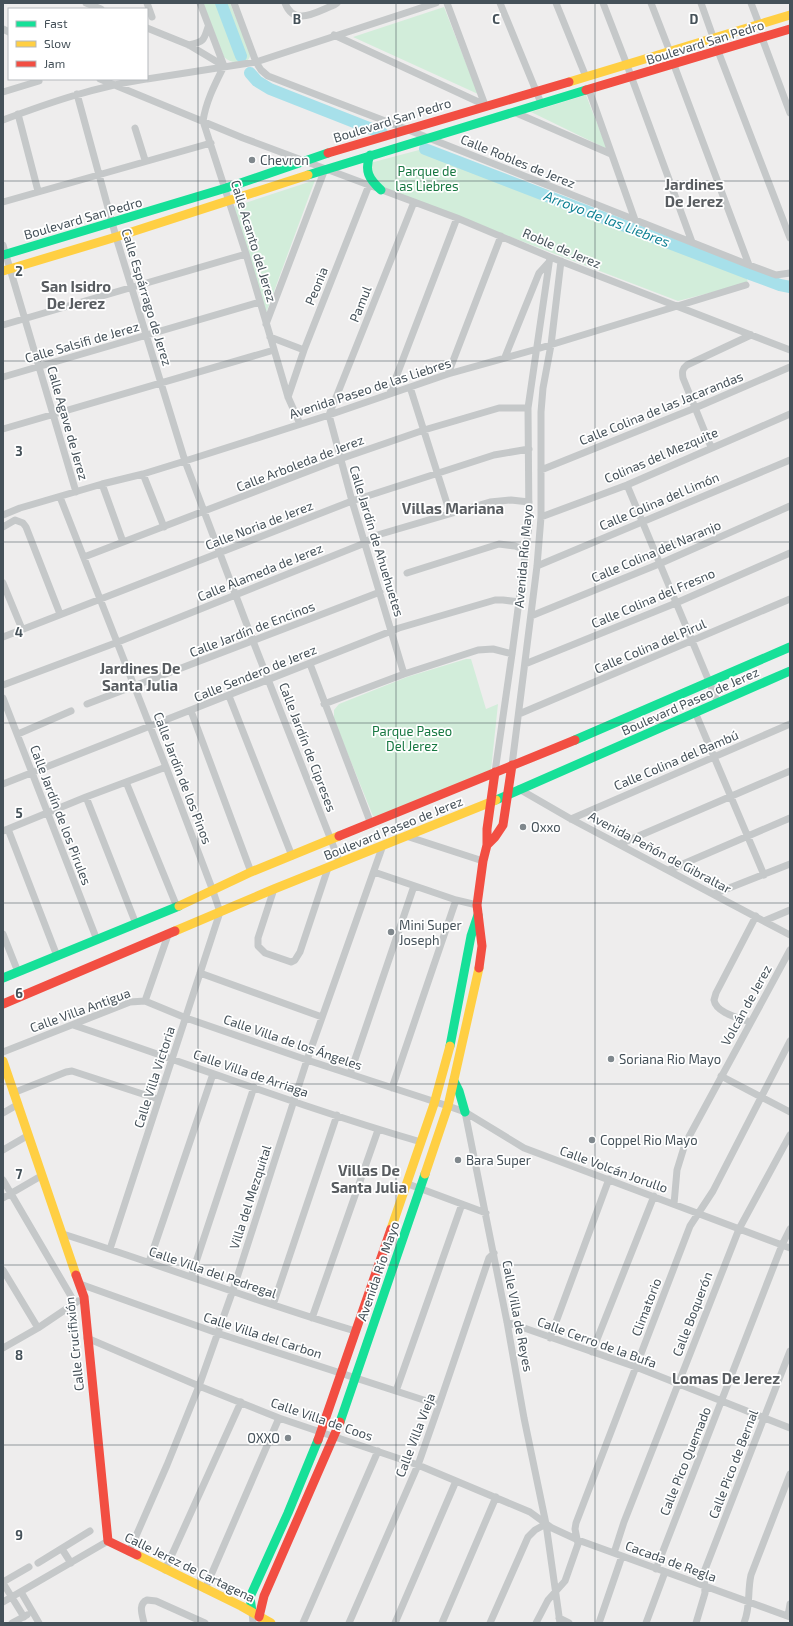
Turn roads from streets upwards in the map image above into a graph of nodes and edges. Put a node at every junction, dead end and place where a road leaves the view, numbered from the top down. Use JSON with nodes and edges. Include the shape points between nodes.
{"nodes":[{"id":1,"x":86,"y":3,"type":"edge"},
{"id":2,"x":147,"y":3,"type":"edge"},
{"id":3,"x":200,"y":3,"type":"edge"},
{"id":4,"x":234,"y":3,"type":"edge"},
{"id":5,"x":285,"y":3,"type":"edge"},
{"id":6,"x":336,"y":3,"type":"edge"},
{"id":7,"x":436,"y":3,"type":"edge"},
{"id":8,"x":447,"y":3,"type":"edge"},
{"id":9,"x":500,"y":3,"type":"edge"},
{"id":10,"x":556,"y":3,"type":"edge"},
{"id":11,"x":603,"y":3,"type":"edge"},
{"id":12,"x":651,"y":3,"type":"edge"},
{"id":13,"x":702,"y":3,"type":"edge"},
{"id":14,"x":751,"y":3,"type":"edge"},
{"id":15,"x":98,"y":8,"type":"edge"},
{"id":16,"x":790,"y":15,"type":"edge"},
{"id":17,"x":152,"y":17,"type":"dead end"},
{"id":18,"x":758,"y":24,"type":"junction"},
{"id":19,"x":209,"y":26,"type":"junction"},
{"id":20,"x":148,"y":28,"type":"edge"},
{"id":21,"x":790,"y":29,"type":"edge"},
{"id":22,"x":334,"y":36,"type":"junction"},
{"id":23,"x":714,"y":38,"type":"junction"},
{"id":24,"x":762,"y":38,"type":"junction"},
{"id":25,"x":189,"y":45,"type":"junction"},
{"id":26,"x":718,"y":51,"type":"junction"},
{"id":27,"x":670,"y":52,"type":"junction"},
{"id":28,"x":252,"y":63,"type":"junction"},
{"id":29,"x":627,"y":65,"type":"junction"},
{"id":30,"x":674,"y":65,"type":"junction"},
{"id":31,"x":224,"y":66,"type":"junction"},
{"id":32,"x":586,"y":77,"type":"junction"},
{"id":33,"x":631,"y":78,"type":"junction"},
{"id":34,"x":148,"y":79,"type":"edge"},
{"id":35,"x":102,"y":80,"type":"edge"},
{"id":36,"x":140,"y":80,"type":"edge"},
{"id":37,"x":39,"y":81,"type":"dead end"},
{"id":38,"x":112,"y":84,"type":"junction"},
{"id":39,"x":536,"y":90,"type":"junction"},
{"id":40,"x":589,"y":90,"type":"junction"},
{"id":41,"x":3,"y":92,"type":"edge"},
{"id":42,"x":77,"y":94,"type":"junction"},
{"id":43,"x":540,"y":103,"type":"junction"},
{"id":44,"x":485,"y":106,"type":"junction"},
{"id":45,"x":514,"y":112,"type":"junction"},
{"id":46,"x":790,"y":113,"type":"edge"},
{"id":47,"x":18,"y":114,"type":"junction"},
{"id":48,"x":3,"y":120,"type":"edge"},
{"id":49,"x":204,"y":121,"type":"junction"},
{"id":50,"x":135,"y":128,"type":"dead end"},
{"id":51,"x":403,"y":130,"type":"junction"},
{"id":52,"x":425,"y":139,"type":"junction"},
{"id":53,"x":211,"y":143,"type":"junction"},
{"id":54,"x":610,"y":154,"type":"junction"},
{"id":55,"x":370,"y":155,"type":"junction"},
{"id":56,"x":145,"y":160,"type":"junction"},
{"id":57,"x":305,"y":160,"type":"junction"},
{"id":58,"x":325,"y":169,"type":"junction"},
{"id":59,"x":98,"y":175,"type":"junction"},
{"id":60,"x":369,"y":185,"type":"junction"},
{"id":61,"x":226,"y":188,"type":"junction"},
{"id":62,"x":381,"y":190,"type":"junction"},
{"id":63,"x":38,"y":191,"type":"junction"},
{"id":64,"x":230,"y":200,"type":"junction"},
{"id":65,"x":3,"y":202,"type":"edge"},
{"id":66,"x":414,"y":202,"type":"junction"},
{"id":67,"x":457,"y":218,"type":"junction"},
{"id":68,"x":634,"y":220,"type":"junction"},
{"id":69,"x":112,"y":223,"type":"junction"},
{"id":70,"x":502,"y":236,"type":"junction"},
{"id":71,"x":116,"y":237,"type":"junction"},
{"id":72,"x":790,"y":238,"type":"edge"},
{"id":73,"x":692,"y":242,"type":"junction"},
{"id":74,"x":4,"y":251,"type":"edge"},
{"id":75,"x":246,"y":254,"type":"junction"},
{"id":76,"x":549,"y":259,"type":"junction"},
{"id":77,"x":561,"y":262,"type":"junction"},
{"id":78,"x":749,"y":265,"type":"junction"},
{"id":79,"x":7,"y":270,"type":"edge"},
{"id":80,"x":790,"y":273,"type":"edge"},
{"id":81,"x":746,"y":285,"type":"dead end"},
{"id":82,"x":132,"y":287,"type":"junction"},
{"id":83,"x":260,"y":302,"type":"junction"},
{"id":84,"x":675,"y":307,"type":"junction"},
{"id":85,"x":25,"y":318,"type":"junction"},
{"id":86,"x":266,"y":324,"type":"junction"},
{"id":87,"x":3,"y":325,"type":"edge"},
{"id":88,"x":751,"y":335,"type":"junction"},
{"id":89,"x":147,"y":336,"type":"junction"},
{"id":90,"x":270,"y":337,"type":"junction"},
{"id":91,"x":551,"y":345,"type":"junction"},
{"id":92,"x":537,"y":349,"type":"junction"},
{"id":93,"x":274,"y":350,"type":"junction"},
{"id":94,"x":304,"y":350,"type":"junction"},
{"id":95,"x":790,"y":350,"type":"edge"},
{"id":96,"x":505,"y":357,"type":"junction"},
{"id":97,"x":39,"y":366,"type":"junction"},
{"id":98,"x":790,"y":367,"type":"edge"},
{"id":99,"x":448,"y":374,"type":"junction"},
{"id":100,"x":3,"y":377,"type":"edge"},
{"id":101,"x":161,"y":383,"type":"junction"},
{"id":102,"x":410,"y":387,"type":"junction"},
{"id":103,"x":390,"y":393,"type":"junction"},
{"id":104,"x":288,"y":397,"type":"junction"},
{"id":105,"x":528,"y":408,"type":"junction"},
{"id":106,"x":695,"y":408,"type":"junction"},
{"id":107,"x":53,"y":414,"type":"junction"},
{"id":108,"x":790,"y":414,"type":"edge"},
{"id":109,"x":329,"y":415,"type":"junction"},
{"id":110,"x":300,"y":424,"type":"junction"},
{"id":111,"x":3,"y":429,"type":"edge"},
{"id":112,"x":424,"y":430,"type":"junction"},
{"id":113,"x":711,"y":447,"type":"junction"},
{"id":114,"x":529,"y":449,"type":"junction"},
{"id":115,"x":340,"y":459,"type":"junction"},
{"id":116,"x":790,"y":460,"type":"edge"},
{"id":117,"x":185,"y":461,"type":"junction"},
{"id":118,"x":541,"y":470,"type":"junction"},
{"id":119,"x":437,"y":473,"type":"junction"},
{"id":120,"x":143,"y":474,"type":"junction"},
{"id":121,"x":102,"y":484,"type":"junction"},
{"id":122,"x":626,"y":484,"type":"junction"},
{"id":123,"x":76,"y":492,"type":"junction"},
{"id":124,"x":60,"y":497,"type":"junction"},
{"id":125,"x":352,"y":501,"type":"junction"},
{"id":126,"x":529,"y":502,"type":"junction"},
{"id":127,"x":790,"y":506,"type":"edge"},
{"id":128,"x":204,"y":512,"type":"junction"},
{"id":129,"x":450,"y":514,"type":"junction"},
{"id":130,"x":3,"y":515,"type":"edge"},
{"id":131,"x":541,"y":517,"type":"junction"},
{"id":132,"x":642,"y":521,"type":"junction"},
{"id":133,"x":3,"y":527,"type":"edge"},
{"id":134,"x":164,"y":527,"type":"junction"},
{"id":135,"x":123,"y":542,"type":"junction"},
{"id":136,"x":365,"y":543,"type":"junction"},
{"id":137,"x":526,"y":550,"type":"junction"},
{"id":138,"x":220,"y":553,"type":"junction"},
{"id":139,"x":790,"y":553,"type":"edge"},
{"id":140,"x":84,"y":557,"type":"junction"},
{"id":141,"x":659,"y":564,"type":"junction"},
{"id":142,"x":537,"y":566,"type":"junction"},
{"id":143,"x":407,"y":573,"type":"dead end"},
{"id":144,"x":3,"y":583,"type":"edge"},
{"id":145,"x":380,"y":592,"type":"junction"},
{"id":146,"x":236,"y":595,"type":"junction"},
{"id":147,"x":101,"y":598,"type":"junction"},
{"id":148,"x":790,"y":599,"type":"edge"},
{"id":149,"x":520,"y":602,"type":"junction"},
{"id":150,"x":676,"y":603,"type":"junction"},
{"id":151,"x":60,"y":614,"type":"junction"},
{"id":152,"x":531,"y":616,"type":"junction"},
{"id":153,"x":22,"y":629,"type":"junction"},
{"id":154,"x":392,"y":631,"type":"junction"},
{"id":155,"x":3,"y":637,"type":"edge"},
{"id":156,"x":253,"y":641,"type":"junction"},
{"id":157,"x":692,"y":641,"type":"junction"},
{"id":158,"x":118,"y":642,"type":"junction"},
{"id":159,"x":790,"y":647,"type":"edge"},
{"id":160,"x":512,"y":654,"type":"junction"},
{"id":161,"x":310,"y":664,"type":"junction"},
{"id":162,"x":525,"y":664,"type":"junction"},
{"id":163,"x":790,"y":671,"type":"edge"},
{"id":164,"x":404,"y":674,"type":"junction"},
{"id":165,"x":269,"y":679,"type":"junction"},
{"id":166,"x":709,"y":682,"type":"junction"},
{"id":167,"x":3,"y":685,"type":"edge"},
{"id":168,"x":135,"y":687,"type":"junction"},
{"id":169,"x":229,"y":696,"type":"junction"},
{"id":170,"x":3,"y":698,"type":"edge"},
{"id":171,"x":718,"y":703,"type":"junction"},
{"id":172,"x":87,"y":704,"type":"dead end"},
{"id":173,"x":324,"y":704,"type":"junction"},
{"id":174,"x":71,"y":711,"type":"dead end"},
{"id":175,"x":191,"y":711,"type":"junction"},
{"id":176,"x":696,"y":712,"type":"junction"},
{"id":177,"x":519,"y":714,"type":"junction"},
{"id":178,"x":790,"y":724,"type":"edge"},
{"id":179,"x":150,"y":726,"type":"junction"},
{"id":180,"x":18,"y":734,"type":"junction"},
{"id":181,"x":714,"y":757,"type":"junction"},
{"id":182,"x":512,"y":765,"type":"junction"},
{"id":183,"x":166,"y":767,"type":"junction"},
{"id":184,"x":790,"y":771,"type":"edge"},
{"id":185,"x":495,"y":772,"type":"junction"},
{"id":186,"x":32,"y":773,"type":"junction"},
{"id":187,"x":126,"y":782,"type":"junction"},
{"id":188,"x":3,"y":784,"type":"edge"},
{"id":189,"x":519,"y":789,"type":"junction"},
{"id":190,"x":508,"y":794,"type":"junction"},
{"id":191,"x":731,"y":796,"type":"junction"},
{"id":192,"x":86,"y":797,"type":"junction"},
{"id":193,"x":490,"y":801,"type":"junction"},
{"id":194,"x":47,"y":813,"type":"junction"},
{"id":195,"x":790,"y":818,"type":"edge"},
{"id":196,"x":571,"y":819,"type":"junction"},
{"id":197,"x":371,"y":824,"type":"junction"},
{"id":198,"x":5,"y":830,"type":"edge"},
{"id":199,"x":748,"y":835,"type":"junction"},
{"id":200,"x":406,"y":836,"type":"junction"},
{"id":201,"x":331,"y":840,"type":"junction"},
{"id":202,"x":620,"y":844,"type":"junction"},
{"id":203,"x":383,"y":845,"type":"junction"},
{"id":204,"x":487,"y":846,"type":"junction"},
{"id":205,"x":292,"y":856,"type":"junction"},
{"id":206,"x":483,"y":861,"type":"junction"},
{"id":207,"x":340,"y":863,"type":"junction"},
{"id":208,"x":790,"y":864,"type":"edge"},
{"id":209,"x":328,"y":868,"type":"junction"},
{"id":210,"x":669,"y":870,"type":"junction"},
{"id":211,"x":251,"y":872,"type":"junction"},
{"id":212,"x":374,"y":872,"type":"junction"},
{"id":213,"x":764,"y":875,"type":"junction"},
{"id":214,"x":414,"y":886,"type":"junction"},
{"id":215,"x":274,"y":889,"type":"junction"},
{"id":216,"x":213,"y":891,"type":"junction"},
{"id":217,"x":714,"y":894,"type":"junction"},
{"id":218,"x":456,"y":900,"type":"junction"},
{"id":219,"x":478,"y":905,"type":"junction"},
{"id":220,"x":177,"y":907,"type":"junction"},
{"id":221,"x":790,"y":910,"type":"edge"},
{"id":222,"x":220,"y":912,"type":"junction"},
{"id":223,"x":478,"y":915,"type":"junction"},
{"id":224,"x":756,"y":916,"type":"junction"},
{"id":225,"x":764,"y":921,"type":"junction"},
{"id":226,"x":136,"y":924,"type":"junction"},
{"id":227,"x":3,"y":934,"type":"edge"},
{"id":228,"x":168,"y":935,"type":"junction"},
{"id":229,"x":790,"y":935,"type":"edge"},
{"id":230,"x":97,"y":940,"type":"junction"},
{"id":231,"x":790,"y":950,"type":"edge"},
{"id":232,"x":57,"y":956,"type":"junction"},
{"id":233,"x":18,"y":972,"type":"junction"},
{"id":234,"x":200,"y":974,"type":"junction"},
{"id":235,"x":3,"y":978,"type":"edge"},
{"id":236,"x":145,"y":1001,"type":"junction"},
{"id":237,"x":3,"y":1004,"type":"edge"},
{"id":238,"x":322,"y":1017,"type":"junction"},
{"id":239,"x":186,"y":1018,"type":"junction"},
{"id":240,"x":750,"y":1022,"type":"junction"},
{"id":241,"x":73,"y":1025,"type":"junction"},
{"id":242,"x":790,"y":1041,"type":"edge"},
{"id":243,"x":3,"y":1052,"type":"edge"},
{"id":244,"x":172,"y":1059,"type":"junction"},
{"id":245,"x":308,"y":1060,"type":"junction"},
{"id":246,"x":3,"y":1061,"type":"edge"},
{"id":247,"x":213,"y":1074,"type":"junction"},
{"id":248,"x":350,"y":1074,"type":"junction"},
{"id":249,"x":721,"y":1076,"type":"junction"},
{"id":250,"x":454,"y":1081,"type":"junction"},
{"id":251,"x":254,"y":1087,"type":"junction"},
{"id":252,"x":392,"y":1088,"type":"junction"},
{"id":253,"x":13,"y":1093,"type":"junction"},
{"id":254,"x":760,"y":1096,"type":"junction"},
{"id":255,"x":158,"y":1099,"type":"junction"},
{"id":256,"x":294,"y":1102,"type":"junction"},
{"id":257,"x":434,"y":1102,"type":"junction"},
{"id":258,"x":17,"y":1105,"type":"junction"},
{"id":259,"x":448,"y":1106,"type":"junction"},
{"id":260,"x":465,"y":1112,"type":"junction"},
{"id":261,"x":790,"y":1112,"type":"edge"},
{"id":262,"x":3,"y":1113,"type":"edge"},
{"id":263,"x":336,"y":1115,"type":"junction"},
{"id":264,"x":378,"y":1130,"type":"junction"},
{"id":265,"x":790,"y":1135,"type":"edge"},
{"id":266,"x":27,"y":1136,"type":"junction"},
{"id":267,"x":421,"y":1142,"type":"junction"},
{"id":268,"x":3,"y":1150,"type":"edge"},
{"id":269,"x":41,"y":1176,"type":"junction"},
{"id":270,"x":609,"y":1179,"type":"junction"},
{"id":271,"x":3,"y":1180,"type":"edge"},
{"id":272,"x":408,"y":1184,"type":"junction"},
{"id":273,"x":420,"y":1189,"type":"junction"},
{"id":274,"x":11,"y":1193,"type":"junction"},
{"id":275,"x":654,"y":1196,"type":"junction"},
{"id":276,"x":3,"y":1198,"type":"edge"},
{"id":277,"x":462,"y":1204,"type":"junction"},
{"id":278,"x":674,"y":1204,"type":"junction"},
{"id":279,"x":486,"y":1212,"type":"junction"},
{"id":280,"x":698,"y":1213,"type":"junction"},
{"id":281,"x":739,"y":1229,"type":"junction"},
{"id":282,"x":790,"y":1229,"type":"edge"},
{"id":283,"x":63,"y":1234,"type":"junction"},
{"id":284,"x":782,"y":1245,"type":"junction"},
{"id":285,"x":790,"y":1248,"type":"edge"},
{"id":286,"x":110,"y":1249,"type":"junction"},
{"id":287,"x":494,"y":1254,"type":"junction"},
{"id":288,"x":149,"y":1262,"type":"junction"},
{"id":289,"x":3,"y":1270,"type":"edge"},
{"id":290,"x":192,"y":1277,"type":"junction"},
{"id":291,"x":80,"y":1284,"type":"junction"},
{"id":292,"x":232,"y":1290,"type":"junction"},
{"id":293,"x":84,"y":1297,"type":"junction"},
{"id":294,"x":75,"y":1303,"type":"junction"},
{"id":295,"x":273,"y":1305,"type":"junction"},
{"id":296,"x":312,"y":1318,"type":"junction"},
{"id":297,"x":507,"y":1322,"type":"junction"},
{"id":298,"x":38,"y":1328,"type":"junction"},
{"id":299,"x":356,"y":1331,"type":"junction"},
{"id":300,"x":218,"y":1333,"type":"junction"},
{"id":301,"x":87,"y":1338,"type":"junction"},
{"id":302,"x":550,"y":1338,"type":"junction"},
{"id":303,"x":3,"y":1348,"type":"edge"},
{"id":304,"x":790,"y":1351,"type":"edge"},
{"id":305,"x":592,"y":1352,"type":"junction"},
{"id":306,"x":636,"y":1368,"type":"junction"},
{"id":307,"x":341,"y":1373,"type":"junction"},
{"id":308,"x":355,"y":1377,"type":"junction"},
{"id":309,"x":678,"y":1384,"type":"junction"},
{"id":310,"x":199,"y":1386,"type":"junction"},
{"id":311,"x":396,"y":1391,"type":"junction"},
{"id":312,"x":721,"y":1401,"type":"junction"},
{"id":313,"x":241,"y":1402,"type":"junction"},
{"id":314,"x":440,"y":1405,"type":"junction"},
{"id":315,"x":279,"y":1418,"type":"junction"},
{"id":316,"x":763,"y":1418,"type":"junction"},
{"id":317,"x":790,"y":1428,"type":"edge"},
{"id":318,"x":321,"y":1432,"type":"junction"},
{"id":319,"x":335,"y":1437,"type":"junction"},
{"id":320,"x":378,"y":1451,"type":"junction"},
{"id":321,"x":418,"y":1465,"type":"junction"},
{"id":322,"x":790,"y":1474,"type":"edge"},
{"id":323,"x":456,"y":1481,"type":"junction"},
{"id":324,"x":496,"y":1497,"type":"junction"},
{"id":325,"x":546,"y":1524,"type":"junction"},
{"id":326,"x":90,"y":1531,"type":"dead end"},
{"id":327,"x":578,"y":1540,"type":"junction"},
{"id":328,"x":108,"y":1541,"type":"junction"},
{"id":329,"x":62,"y":1549,"type":"junction"},
{"id":330,"x":129,"y":1552,"type":"junction"},
{"id":331,"x":614,"y":1553,"type":"junction"},
{"id":332,"x":622,"y":1556,"type":"junction"},
{"id":333,"x":71,"y":1562,"type":"junction"},
{"id":334,"x":38,"y":1563,"type":"dead end"},
{"id":335,"x":29,"y":1567,"type":"dead end"},
{"id":336,"x":656,"y":1568,"type":"junction"},
{"id":337,"x":165,"y":1570,"type":"junction"},
{"id":338,"x":665,"y":1572,"type":"junction"},
{"id":339,"x":3,"y":1582,"type":"edge"},
{"id":340,"x":705,"y":1587,"type":"junction"},
{"id":341,"x":205,"y":1589,"type":"junction"},
{"id":342,"x":21,"y":1592,"type":"junction"},
{"id":343,"x":556,"y":1592,"type":"junction"},
{"id":344,"x":12,"y":1597,"type":"junction"},
{"id":345,"x":3,"y":1602,"type":"edge"},
{"id":346,"x":750,"y":1602,"type":"junction"},
{"id":347,"x":790,"y":1604,"type":"edge"},
{"id":348,"x":32,"y":1612,"type":"junction"},
{"id":349,"x":24,"y":1617,"type":"junction"},
{"id":350,"x":789,"y":1617,"type":"edge"},
{"id":351,"x":255,"y":1619,"type":"edge"},
{"id":352,"x":560,"y":1621,"type":"edge"},
{"id":353,"x":12,"y":1623,"type":"edge"},
{"id":354,"x":39,"y":1623,"type":"edge"},
{"id":355,"x":144,"y":1623,"type":"edge"},
{"id":356,"x":205,"y":1623,"type":"edge"},
{"id":357,"x":271,"y":1623,"type":"edge"},
{"id":358,"x":303,"y":1623,"type":"edge"},
{"id":359,"x":349,"y":1623,"type":"edge"},
{"id":360,"x":395,"y":1623,"type":"edge"},
{"id":361,"x":442,"y":1623,"type":"edge"},
{"id":362,"x":490,"y":1623,"type":"edge"},
{"id":363,"x":536,"y":1623,"type":"edge"},
{"id":364,"x":569,"y":1623,"type":"edge"},
{"id":365,"x":599,"y":1623,"type":"edge"},
{"id":366,"x":646,"y":1623,"type":"edge"},
{"id":367,"x":696,"y":1623,"type":"edge"},
{"id":368,"x":744,"y":1623,"type":"edge"}],
"edges":[{"from":1,"to":15,"type":"street"},
{"from":2,"to":17,"type":"street"},
{"from":3,"to":19,"type":"street"},
{"from":4,"to":28,"type":"street"},
{"from":5,"to":6,"type":"street","via":[[292,15],[302,17]]},
{"from":7,"to":22,"type":"street"},
{"from":8,"to":44,"type":"street"},
{"from":9,"to":39,"type":"street"},
{"from":10,"to":32,"type":"street"},
{"from":11,"to":29,"type":"street"},
{"from":12,"to":27,"type":"street"},
{"from":13,"to":23,"type":"street"},
{"from":14,"to":18,"type":"street"},
{"from":16,"to":18,"type":"street","name":"Boulevard San Pedro"},
{"from":18,"to":23,"type":"street","name":"Boulevard San Pedro"},
{"from":19,"to":25,"type":"street","via":[[204,40]]},
{"from":19,"to":31,"type":"street"},
{"from":20,"to":25,"type":"street"},
{"from":21,"to":24,"type":"street","name":"Boulevard San Pedro"},
{"from":22,"to":28,"type":"street"},
{"from":22,"to":44,"type":"street"},
{"from":23,"to":26,"type":"street"},
{"from":23,"to":27,"type":"street","name":"Boulevard San Pedro"},
{"from":24,"to":26,"type":"street","name":"Boulevard San Pedro"},
{"from":24,"to":46,"type":"street"},
{"from":25,"to":31,"type":"street"},
{"from":26,"to":30,"type":"street","name":"Boulevard San Pedro"},
{"from":26,"to":72,"type":"street"},
{"from":27,"to":29,"type":"street","name":"Boulevard San Pedro"},
{"from":28,"to":31,"type":"street"},
{"from":28,"to":51,"type":"street","name":"Calle Robles de Jerez","via":[[276,80]]},
{"from":29,"to":32,"type":"street","name":"Boulevard San Pedro"},
{"from":29,"to":33,"type":"street"},
{"from":30,"to":33,"type":"street","name":"Boulevard San Pedro"},
{"from":30,"to":78,"type":"street"},
{"from":31,"to":34,"type":"street"},
{"from":31,"to":49,"type":"street","name":"Calle Acanto del Jerez","via":[[211,91]]},
{"from":32,"to":39,"type":"street","name":"Boulevard San Pedro"},
{"from":33,"to":40,"type":"street","name":"Boulevard San Pedro"},
{"from":33,"to":73,"type":"street"},
{"from":35,"to":38,"type":"street","name":"Roble de Jerez"},
{"from":36,"to":38,"type":"street"},
{"from":37,"to":41,"type":"street"},
{"from":38,"to":42,"type":"street"},
{"from":38,"to":49,"type":"street","name":"Roble de Jerez"},
{"from":39,"to":43,"type":"street"},
{"from":39,"to":44,"type":"street","name":"Boulevard San Pedro"},
{"from":40,"to":43,"type":"street","name":"Boulevard San Pedro"},
{"from":40,"to":54,"type":"street"},
{"from":42,"to":47,"type":"street"},
{"from":42,"to":59,"type":"street","name":"Calle Espárrago de Jerez"},
{"from":43,"to":45,"type":"street","name":"Boulevard San Pedro"},
{"from":44,"to":51,"type":"street","name":"Boulevard San Pedro"},
{"from":45,"to":52,"type":"street","name":"Boulevard San Pedro"},
{"from":45,"to":54,"type":"street"},
{"from":47,"to":48,"type":"street"},
{"from":47,"to":63,"type":"street"},
{"from":49,"to":53,"type":"street","name":"Calle Acanto del Jerez"},
{"from":49,"to":57,"type":"street","name":"Roble de Jerez"},
{"from":50,"to":56,"type":"street"},
{"from":51,"to":52,"type":"street","name":"Calle Robles de Jerez"},
{"from":51,"to":57,"type":"street","name":"Boulevard San Pedro"},
{"from":52,"to":55,"type":"street","name":"Boulevard San Pedro"},
{"from":52,"to":68,"type":"street","name":"Calle Robles de Jerez"},
{"from":53,"to":56,"type":"street"},
{"from":53,"to":61,"type":"street","name":"Calle Acanto del Jerez"},
{"from":54,"to":68,"type":"street"},
{"from":55,"to":58,"type":"street","name":"Boulevard San Pedro"},
{"from":55,"to":62,"type":"street","via":[[366,166],[367,173],[370,181]]},
{"from":56,"to":59,"type":"street"},
{"from":57,"to":58,"type":"street","name":"Roble de Jerez"},
{"from":57,"to":61,"type":"street","name":"Boulevard San Pedro"},
{"from":58,"to":60,"type":"street","name":"Roble de Jerez"},
{"from":58,"to":64,"type":"street","name":"Boulevard San Pedro"},
{"from":58,"to":86,"type":"street"},
{"from":59,"to":63,"type":"street"},
{"from":59,"to":69,"type":"street","name":"Calle Espárrago de Jerez"},
{"from":60,"to":62,"type":"street","name":"Roble de Jerez"},
{"from":60,"to":94,"type":"street","name":"Peonia"},
{"from":61,"to":64,"type":"street","name":"Calle Acanto del Jerez"},
{"from":61,"to":69,"type":"street","name":"Boulevard San Pedro"},
{"from":62,"to":66,"type":"street","name":"Roble de Jerez"},
{"from":63,"to":65,"type":"street"},
{"from":64,"to":71,"type":"street","name":"Boulevard San Pedro"},
{"from":64,"to":75,"type":"street","name":"Calle Acanto del Jerez"},
{"from":66,"to":67,"type":"street","name":"Roble de Jerez"},
{"from":66,"to":109,"type":"street","name":"Pamul"},
{"from":67,"to":70,"type":"street","name":"Roble de Jerez"},
{"from":67,"to":103,"type":"street"},
{"from":68,"to":73,"type":"street","name":"Calle Robles de Jerez"},
{"from":69,"to":71,"type":"street","name":"Calle Espárrago de Jerez"},
{"from":69,"to":74,"type":"street","name":"Boulevard San Pedro"},
{"from":70,"to":76,"type":"street","name":"Roble de Jerez"},
{"from":70,"to":99,"type":"street"},
{"from":71,"to":79,"type":"street","name":"Boulevard San Pedro"},
{"from":71,"to":82,"type":"street","name":"Calle Espárrago de Jerez"},
{"from":73,"to":78,"type":"street","name":"Calle Robles de Jerez"},
{"from":74,"to":79,"type":"street","name":"Calle Agave de Jerez"},
{"from":75,"to":82,"type":"street"},
{"from":75,"to":83,"type":"street","name":"Calle Acanto del Jerez"},
{"from":76,"to":77,"type":"street","name":"Roble de Jerez"},
{"from":76,"to":92,"type":"street","name":"Avenida Río Mayo"},
{"from":76,"to":96,"type":"street","via":[[538,274]]},
{"from":77,"to":84,"type":"street","name":"Roble de Jerez"},
{"from":77,"to":91,"type":"street","name":"Avenida Río Mayo"},
{"from":78,"to":80,"type":"street","name":"Calle Robles de Jerez","via":[[776,274]]},
{"from":79,"to":85,"type":"street","name":"Calle Agave de Jerez"},
{"from":81,"to":84,"type":"street","name":"Avenida Paseo de las Liebres"},
{"from":82,"to":85,"type":"street"},
{"from":82,"to":89,"type":"street","name":"Calle Espárrago de Jerez"},
{"from":83,"to":86,"type":"street","name":"Calle Acanto del Jerez"},
{"from":83,"to":89,"type":"street","name":"Calle Salsifi de Jerez"},
{"from":84,"to":88,"type":"street","name":"Roble de Jerez"},
{"from":84,"to":91,"type":"street","name":"Avenida Paseo de las Liebres"},
{"from":85,"to":87,"type":"street"},
{"from":85,"to":97,"type":"street","name":"Calle Agave de Jerez"},
{"from":86,"to":90,"type":"street","name":"Calle Acanto del Jerez"},
{"from":88,"to":95,"type":"street","name":"Roble de Jerez"},
{"from":88,"to":106,"type":"street","via":[[683,368],[683,378]]},
{"from":89,"to":97,"type":"street","name":"Calle Salsifi de Jerez"},
{"from":89,"to":101,"type":"street","name":"Calle Espárrago de Jerez"},
{"from":90,"to":93,"type":"street","name":"Calle Acanto del Jerez"},
{"from":90,"to":94,"type":"street"},
{"from":91,"to":92,"type":"street","name":"Avenida Paseo de las Liebres"},
{"from":91,"to":118,"type":"street","name":"Avenida Río Mayo","via":[[543,388]]},
{"from":92,"to":96,"type":"street","name":"Avenida Paseo de las Liebres"},
{"from":92,"to":105,"type":"street","name":"Avenida Río Mayo"},
{"from":93,"to":101,"type":"street"},
{"from":93,"to":104,"type":"street","name":"Calle Acanto del Jerez"},
{"from":94,"to":104,"type":"street","name":"Peonia"},
{"from":96,"to":99,"type":"street","name":"Avenida Paseo de las Liebres"},
{"from":97,"to":100,"type":"street","name":"Calle Salsifi de Jerez"},
{"from":97,"to":107,"type":"street","name":"Calle Agave de Jerez"},
{"from":98,"to":106,"type":"street","name":"Calle Colina de las Jacarandas"},
{"from":99,"to":102,"type":"street","name":"Avenida Paseo de las Liebres"},
{"from":101,"to":107,"type":"street"},
{"from":101,"to":117,"type":"street","name":"Calle Espárrago de Jerez"},
{"from":102,"to":103,"type":"street","name":"Avenida Paseo de las Liebres"},
{"from":102,"to":112,"type":"street"},
{"from":103,"to":109,"type":"street","name":"Avenida Paseo de las Liebres"},
{"from":104,"to":110,"type":"street","name":"Calle Acanto del Jerez"},
{"from":105,"to":112,"type":"street","name":"Calle Arboleda de Jerez","via":[[499,408]]},
{"from":105,"to":114,"type":"street","name":"Avenida Río Mayo"},
{"from":106,"to":113,"type":"street"},
{"from":106,"to":118,"type":"street","name":"Calle Colina de las Jacarandas"},
{"from":107,"to":111,"type":"street"},
{"from":107,"to":123,"type":"street","name":"Calle Agave de Jerez"},
{"from":108,"to":113,"type":"street","name":"Colinas del Mezquite"},
{"from":109,"to":110,"type":"street","name":"Avenida Paseo de las Liebres"},
{"from":109,"to":115,"type":"street","name":"Calle Jardín de Ahuehuetes"},
{"from":110,"to":117,"type":"street","name":"Avenida Paseo de las Liebres"},
{"from":112,"to":115,"type":"street","name":"Calle Arboleda de Jerez"},
{"from":112,"to":119,"type":"street"},
{"from":113,"to":122,"type":"street","name":"Colinas del Mezquite"},
{"from":114,"to":119,"type":"street","name":"Calle Noria de Jerez","via":[[494,455]]},
{"from":114,"to":126,"type":"street","name":"Avenida Río Mayo"},
{"from":115,"to":125,"type":"street","name":"Calle Jardín de Ahuehuetes"},
{"from":115,"to":128,"type":"street","name":"Calle Arboleda de Jerez"},
{"from":116,"to":132,"type":"street","name":"Calle Colina del Limón"},
{"from":117,"to":120,"type":"street","name":"Avenida Paseo de las Liebres"},
{"from":117,"to":128,"type":"street","name":"Calle Jardín de Cipreses"},
{"from":118,"to":131,"type":"street","name":"Avenida Río Mayo"},
{"from":119,"to":125,"type":"street","name":"Calle Noria de Jerez"},
{"from":119,"to":129,"type":"street"},
{"from":120,"to":121,"type":"street","name":"Avenida Paseo de las Liebres"},
{"from":120,"to":134,"type":"street"},
{"from":121,"to":123,"type":"street","name":"Avenida Paseo de las Liebres"},
{"from":121,"to":135,"type":"street"},
{"from":122,"to":131,"type":"street","name":"Colinas del Mezquite"},
{"from":122,"to":132,"type":"street"},
{"from":123,"to":124,"type":"street","name":"Avenida Paseo de las Liebres"},
{"from":124,"to":130,"type":"street","name":"Avenida Paseo de las Liebres"},
{"from":124,"to":140,"type":"street","name":"Calle Jardín de los Pinos"},
{"from":125,"to":136,"type":"street","name":"Calle Jardín de Ahuehuetes"},
{"from":125,"to":138,"type":"street","name":"Calle Noria de Jerez"},
{"from":126,"to":129,"type":"street","name":"Calle Alameda de Jerez","via":[[500,500]]},
{"from":126,"to":137,"type":"street","name":"Avenida Río Mayo"},
{"from":127,"to":141,"type":"street","name":"Calle Colina del Naranjo"},
{"from":128,"to":134,"type":"street","name":"Calle Arboleda de Jerez"},
{"from":128,"to":138,"type":"street","name":"Calle Jardín de Cipreses"},
{"from":129,"to":136,"type":"street","name":"Calle Alameda de Jerez","via":[[374,536]]},
{"from":131,"to":142,"type":"street","name":"Avenida Río Mayo"},
{"from":132,"to":141,"type":"street"},
{"from":132,"to":142,"type":"street","name":"Calle Colina del Limón"},
{"from":133,"to":151,"type":"street","via":[[15,520],[26,527]]},
{"from":134,"to":135,"type":"street","name":"Calle Arboleda de Jerez"},
{"from":135,"to":140,"type":"street","name":"Calle Arboleda de Jerez"},
{"from":136,"to":145,"type":"street","name":"Calle Jardín de Ahuehuetes"},
{"from":136,"to":146,"type":"street","name":"Calle Alameda de Jerez"},
{"from":137,"to":143,"type":"street","via":[[499,544]]},
{"from":137,"to":149,"type":"street","name":"Avenida Río Mayo"},
{"from":138,"to":146,"type":"street","name":"Calle Jardín de Cipreses"},
{"from":138,"to":147,"type":"street","name":"Calle Noria de Jerez"},
{"from":139,"to":150,"type":"street","name":"Calle Colina del Fresno"},
{"from":140,"to":147,"type":"street","name":"Calle Jardín de los Pinos"},
{"from":141,"to":150,"type":"street"},
{"from":141,"to":152,"type":"street","name":"Calle Colina del Naranjo"},
{"from":142,"to":152,"type":"street","name":"Avenida Río Mayo"},
{"from":144,"to":153,"type":"street"},
{"from":145,"to":154,"type":"street","name":"Calle Jardín de Ahuehuetes"},
{"from":145,"to":156,"type":"street","name":"Calle Jardín de Encinos"},
{"from":146,"to":156,"type":"street","name":"Calle Jardín de Cipreses"},
{"from":146,"to":158,"type":"street","name":"Calle Alameda de Jerez"},
{"from":147,"to":151,"type":"street","name":"Calle Noria de Jerez"},
{"from":147,"to":158,"type":"street","name":"Calle Jardín de los Pinos"},
{"from":148,"to":157,"type":"street","name":"Calle Colina del Pirul"},
{"from":149,"to":154,"type":"street","name":"Calle Sendero de Jerez","via":[[495,600]]},
{"from":149,"to":160,"type":"street","name":"Avenida Río Mayo"},
{"from":150,"to":157,"type":"street"},
{"from":150,"to":162,"type":"street","name":"Calle Colina del Fresno"},
{"from":151,"to":153,"type":"street","name":"Calle Noria de Jerez"},
{"from":152,"to":162,"type":"street","name":"Avenida Río Mayo"},
{"from":153,"to":155,"type":"street","name":"Calle Noria de Jerez"},
{"from":154,"to":161,"type":"street","name":"Calle Sendero de Jerez"},
{"from":154,"to":164,"type":"street","name":"Calle Jardín de Ahuehuetes"},
{"from":156,"to":165,"type":"street","name":"Calle Jardín de Cipreses"},
{"from":156,"to":168,"type":"street","name":"Calle Jardín de Encinos"},
{"from":157,"to":166,"type":"street"},
{"from":157,"to":177,"type":"street","name":"Calle Colina del Pirul"},
{"from":158,"to":167,"type":"street","name":"Calle Alameda de Jerez"},
{"from":158,"to":168,"type":"street","name":"Calle Jardín de los Pinos"},
{"from":159,"to":166,"type":"street","name":"Boulevard Paseo de Jerez"},
{"from":160,"to":164,"type":"street","via":[[493,649],[478,650]]},
{"from":160,"to":185,"type":"street","name":"Avenida Río Mayo"},
{"from":161,"to":165,"type":"street","name":"Calle Sendero de Jerez"},
{"from":161,"to":173,"type":"street"},
{"from":162,"to":177,"type":"street","name":"Avenida Río Mayo"},
{"from":163,"to":171,"type":"street","name":"Boulevard Paseo de Jerez"},
{"from":164,"to":173,"type":"street"},
{"from":165,"to":169,"type":"street","name":"Calle Sendero de Jerez"},
{"from":165,"to":201,"type":"street","name":"Calle Jardín de Cipreses"},
{"from":166,"to":171,"type":"street"},
{"from":166,"to":182,"type":"street","name":"Boulevard Paseo de Jerez"},
{"from":168,"to":172,"type":"street","name":"Calle Jardín de Encinos"},
{"from":168,"to":179,"type":"street","name":"Calle Jardín de los Pinos"},
{"from":169,"to":175,"type":"street","name":"Calle Sendero de Jerez"},
{"from":169,"to":205,"type":"street"},
{"from":170,"to":180,"type":"street","name":"Calle Jardín de los Pirules"},
{"from":171,"to":176,"type":"street","name":"Boulevard Paseo de Jerez"},
{"from":173,"to":197,"type":"street"},
{"from":174,"to":180,"type":"street"},
{"from":175,"to":179,"type":"street","name":"Calle Sendero de Jerez"},
{"from":175,"to":211,"type":"street"},
{"from":176,"to":181,"type":"street"},
{"from":176,"to":189,"type":"street","name":"Boulevard Paseo de Jerez"},
{"from":177,"to":182,"type":"street","name":"Avenida Río Mayo"},
{"from":178,"to":181,"type":"street","name":"Calle Colina del Bambú"},
{"from":179,"to":183,"type":"street","name":"Calle Jardín de los Pinos"},
{"from":179,"to":186,"type":"street","name":"Calle Sendero de Jerez"},
{"from":180,"to":186,"type":"street","name":"Calle Jardín de los Pirules"},
{"from":181,"to":191,"type":"street"},
{"from":181,"to":196,"type":"street","name":"Calle Colina del Bambú"},
{"from":182,"to":185,"type":"street","name":"Boulevard Paseo de Jerez"},
{"from":182,"to":190,"type":"street","name":"Avenida Río Mayo"},
{"from":183,"to":187,"type":"street"},
{"from":183,"to":216,"type":"street","name":"Calle Jardín de los Pinos"},
{"from":184,"to":191,"type":"street"},
{"from":185,"to":193,"type":"street","name":"Avenida Río Mayo"},
{"from":185,"to":197,"type":"street","name":"Boulevard Paseo de Jerez"},
{"from":186,"to":188,"type":"street","name":"Calle Sendero de Jerez"},
{"from":186,"to":194,"type":"street","name":"Calle Jardín de los Pirules"},
{"from":187,"to":192,"type":"street"},
{"from":187,"to":220,"type":"street"},
{"from":189,"to":190,"type":"street","name":"Boulevard Paseo de Jerez"},
{"from":189,"to":196,"type":"street","name":"Avenida Peñón de Gibraltar"},
{"from":190,"to":193,"type":"street","name":"Boulevard Paseo de Jerez"},
{"from":190,"to":204,"type":"street","name":"Avenida Río Mayo","via":[[503,825]]},
{"from":191,"to":199,"type":"street"},
{"from":191,"to":202,"type":"street"},
{"from":192,"to":194,"type":"street"},
{"from":192,"to":226,"type":"street"},
{"from":193,"to":200,"type":"street","name":"Boulevard Paseo de Jerez"},
{"from":193,"to":204,"type":"street","name":"Avenida Río Mayo"},
{"from":194,"to":198,"type":"street"},
{"from":194,"to":230,"type":"street","name":"Calle Jardín de los Pirules"},
{"from":195,"to":199,"type":"street"},
{"from":196,"to":202,"type":"street","name":"Avenida Peñón de Gibraltar"},
{"from":197,"to":201,"type":"street","name":"Boulevard Paseo de Jerez"},
{"from":198,"to":232,"type":"street"},
{"from":199,"to":210,"type":"street"},
{"from":199,"to":213,"type":"street"},
{"from":200,"to":203,"type":"street","name":"Boulevard Paseo de Jerez"},
{"from":200,"to":206,"type":"street"},
{"from":201,"to":205,"type":"street","name":"Boulevard Paseo de Jerez"},
{"from":201,"to":207,"type":"street","name":"Calle Jardín de Cipreses"},
{"from":202,"to":210,"type":"street","name":"Avenida Peñón de Gibraltar"},
{"from":203,"to":207,"type":"street","name":"Boulevard Paseo de Jerez"},
{"from":203,"to":212,"type":"street","name":"Villa del Mezquital"},
{"from":204,"to":206,"type":"street","name":"Avenida Río Mayo"},
{"from":205,"to":211,"type":"street","name":"Boulevard Paseo de Jerez"},
{"from":206,"to":219,"type":"street","name":"Avenida Río Mayo"},
{"from":207,"to":209,"type":"street","name":"Boulevard Paseo de Jerez"},
{"from":208,"to":213,"type":"street"},
{"from":209,"to":215,"type":"street","name":"Boulevard Paseo de Jerez"},
{"from":209,"to":215,"type":"street","via":[[300,952],[291,962],[265,953],[258,946],[258,938]]},
{"from":210,"to":217,"type":"street","name":"Avenida Peñón de Gibraltar"},
{"from":211,"to":216,"type":"street","name":"Boulevard Paseo de Jerez"},
{"from":212,"to":214,"type":"street"},
{"from":212,"to":238,"type":"street","name":"Villa del Mezquital"},
{"from":213,"to":217,"type":"street"},
{"from":214,"to":218,"type":"street"},
{"from":214,"to":248,"type":"street"},
{"from":215,"to":222,"type":"street","name":"Boulevard Paseo de Jerez"},
{"from":216,"to":220,"type":"street","name":"Boulevard Paseo de Jerez"},
{"from":216,"to":222,"type":"street","name":"Calle Jardín de los Pinos"},
{"from":217,"to":224,"type":"street","name":"Avenida Peñón de Gibraltar"},
{"from":218,"to":219,"type":"street"},
{"from":218,"to":252,"type":"street"},
{"from":219,"to":223,"type":"street","name":"Avenida Río Mayo"},
{"from":220,"to":226,"type":"street","name":"Boulevard Paseo de Jerez"},
{"from":221,"to":225,"type":"street"},
{"from":222,"to":228,"type":"street","name":"Boulevard Paseo de Jerez"},
{"from":222,"to":234,"type":"street","name":"Calle Villa Victoria"},
{"from":223,"to":250,"type":"street","name":"Avenida Río Mayo","via":[[482,940],[480,964]]},
{"from":223,"to":257,"type":"street","name":"Avenida Río Mayo","via":[[471,936],[448,1054]]},
{"from":224,"to":225,"type":"street","name":"Avenida Peñón de Gibraltar"},
{"from":224,"to":240,"type":"street","via":[[714,1000],[716,1006],[724,1012]]},
{"from":225,"to":229,"type":"street","name":"Avenida Peñón de Gibraltar"},
{"from":226,"to":230,"type":"street","name":"Boulevard Paseo de Jerez"},
{"from":227,"to":233,"type":"street"},
{"from":228,"to":236,"type":"street","name":"Calle Villa Antigua"},
{"from":228,"to":237,"type":"street","name":"Boulevard Paseo de Jerez"},
{"from":230,"to":232,"type":"street","name":"Boulevard Paseo de Jerez"},
{"from":231,"to":240,"type":"street","name":"Volcán de Jerez"},
{"from":232,"to":233,"type":"street","name":"Boulevard Paseo de Jerez"},
{"from":233,"to":235,"type":"street","name":"Boulevard Paseo de Jerez"},
{"from":234,"to":238,"type":"street"},
{"from":234,"to":239,"type":"street","name":"Calle Villa Victoria"},
{"from":236,"to":239,"type":"street","name":"Calle Villa de los Ángeles"},
{"from":236,"to":241,"type":"street","name":"Calle Villa Antigua","via":[[130,1002]]},
{"from":238,"to":245,"type":"street","name":"Villa del Mezquital"},
{"from":239,"to":244,"type":"street","name":"Calle Villa Victoria"},
{"from":239,"to":245,"type":"street","name":"Calle Villa de los Ángeles"},
{"from":240,"to":249,"type":"street","name":"Volcán de Jerez"},
{"from":241,"to":243,"type":"street","name":"Calle Villa Antigua"},
{"from":241,"to":244,"type":"street","name":"Calle Villa de Arriaga"},
{"from":242,"to":254,"type":"street","name":"Climatorio"},
{"from":244,"to":247,"type":"street","name":"Calle Villa de Arriaga"},
{"from":244,"to":255,"type":"street","name":"Calle Villa Victoria"},
{"from":245,"to":248,"type":"street","name":"Calle Villa de los Ángeles"},
{"from":245,"to":256,"type":"street","name":"Villa del Mezquital"},
{"from":246,"to":253,"type":"street","name":"Calle Crucifixión"},
{"from":247,"to":251,"type":"street","name":"Calle Villa de Arriaga"},
{"from":247,"to":288,"type":"street"},
{"from":248,"to":252,"type":"street","name":"Calle Villa de los Ángeles"},
{"from":249,"to":254,"type":"street"},
{"from":249,"to":278,"type":"street","name":"Volcán de Jerez","via":[[685,1144],[677,1170]]},
{"from":250,"to":259,"type":"street","name":"Avenida Río Mayo"},
{"from":250,"to":260,"type":"street"},
{"from":251,"to":256,"type":"street","name":"Calle Villa de Arriaga"},
{"from":251,"to":290,"type":"street"},
{"from":252,"to":257,"type":"street","name":"Calle Villa de los Ángeles"},
{"from":253,"to":255,"type":"street","via":[[72,1071]]},
{"from":253,"to":258,"type":"street","name":"Calle Crucifixión"},
{"from":254,"to":261,"type":"street"},
{"from":254,"to":280,"type":"street","name":"Climatorio","via":[[713,1191]]},
{"from":255,"to":286,"type":"street","name":"Calle Villa Victoria"},
{"from":256,"to":263,"type":"street","name":"Calle Villa de Arriaga"},
{"from":256,"to":292,"type":"street","name":"Villa del Mezquital"},
{"from":257,"to":259,"type":"street","name":"Calle Volcán Jorullo"},
{"from":257,"to":267,"type":"street","name":"Avenida Río Mayo"},
{"from":258,"to":262,"type":"street"},
{"from":258,"to":266,"type":"street","name":"Calle Crucifixión"},
{"from":259,"to":260,"type":"street","name":"Calle Volcán Jorullo"},
{"from":259,"to":273,"type":"street","name":"Avenida Río Mayo"},
{"from":260,"to":270,"type":"street","name":"Calle Volcán Jorullo","via":[[524,1148]]},
{"from":260,"to":279,"type":"street","name":"Calle Villa de Reyes"},
{"from":263,"to":264,"type":"street","name":"Calle Villa de Arriaga"},
{"from":263,"to":295,"type":"street"},
{"from":264,"to":267,"type":"street","name":"Calle Villa de Arriaga"},
{"from":264,"to":296,"type":"street"},
{"from":265,"to":281,"type":"street","name":"Calle Boquerón"},
{"from":266,"to":268,"type":"street"},
{"from":266,"to":269,"type":"street","name":"Calle Crucifixión"},
{"from":267,"to":272,"type":"street","name":"Avenida Río Mayo"},
{"from":269,"to":274,"type":"street"},
{"from":269,"to":283,"type":"street","name":"Calle Crucifixión"},
{"from":270,"to":275,"type":"street","name":"Calle Volcán Jorullo"},
{"from":270,"to":302,"type":"street"},
{"from":271,"to":274,"type":"street"},
{"from":272,"to":273,"type":"street"},
{"from":272,"to":299,"type":"street","name":"Avenida Río Mayo"},
{"from":273,"to":277,"type":"street"},
{"from":273,"to":308,"type":"street","name":"Avenida Río Mayo"},
{"from":274,"to":276,"type":"street"},
{"from":274,"to":294,"type":"street"},
{"from":275,"to":278,"type":"street","name":"Calle Volcán Jorullo"},
{"from":275,"to":305,"type":"street"},
{"from":277,"to":279,"type":"street"},
{"from":277,"to":311,"type":"street"},
{"from":278,"to":280,"type":"street","name":"Calle Volcán Jorullo"},
{"from":279,"to":287,"type":"street","name":"Calle Villa de Reyes"},
{"from":280,"to":281,"type":"street","name":"Calle Volcán Jorullo"},
{"from":280,"to":306,"type":"street","name":"Climatorio","via":[[690,1226]]},
{"from":281,"to":284,"type":"street","name":"Calle Volcán Jorullo"},
{"from":281,"to":309,"type":"street","name":"Calle Boquerón"},
{"from":282,"to":284,"type":"street","name":"Calle Pico Quemado"},
{"from":283,"to":286,"type":"street","name":"Calle Villa del Pedregal"},
{"from":283,"to":291,"type":"street","name":"Calle Crucifixión"},
{"from":284,"to":285,"type":"street","name":"Calle Volcán Jorullo"},
{"from":284,"to":312,"type":"street","name":"Calle Pico Quemado"},
{"from":286,"to":288,"type":"street","name":"Calle Villa del Pedregal"},
{"from":287,"to":297,"type":"street","name":"Calle Villa de Reyes"},
{"from":287,"to":314,"type":"street","name":"Calle Villa Vieja","via":[[489,1258]]},
{"from":288,"to":290,"type":"street","name":"Calle Villa del Pedregal"},
{"from":289,"to":298,"type":"street"},
{"from":290,"to":292,"type":"street","name":"Calle Villa del Pedregal"},
{"from":291,"to":293,"type":"street","name":"Calle Crucifixión"},
{"from":291,"to":300,"type":"street","name":"Calle Villa del Carbon"},
{"from":292,"to":295,"type":"street","name":"Calle Villa del Pedregal"},
{"from":292,"to":300,"type":"street","name":"Villa del Mezquital"},
{"from":293,"to":294,"type":"street"},
{"from":293,"to":301,"type":"street","name":"Calle Crucifixión"},
{"from":294,"to":298,"type":"street"},
{"from":295,"to":296,"type":"street","name":"Calle Villa del Pedregal"},
{"from":296,"to":299,"type":"street","name":"Calle Villa del Pedregal"},
{"from":297,"to":302,"type":"street","name":"Calle Cerro de la Bufa"},
{"from":297,"to":325,"type":"street","name":"Calle Villa de Reyes"},
{"from":298,"to":303,"type":"street"},
{"from":299,"to":307,"type":"street","name":"Avenida Río Mayo"},
{"from":300,"to":307,"type":"street","name":"Calle Villa del Carbon"},
{"from":300,"to":310,"type":"street","name":"Villa del Mezquital"},
{"from":301,"to":310,"type":"street","name":"Calle Villa de Coos"},
{"from":301,"to":328,"type":"street","name":"Calle Crucifixión"},
{"from":302,"to":305,"type":"street","name":"Calle Cerro de la Bufa"},
{"from":304,"to":316,"type":"street","name":"Calle Pico de Bernal"},
{"from":305,"to":306,"type":"street","name":"Calle Cerro de la Bufa"},
{"from":306,"to":309,"type":"street","name":"Calle Cerro de la Bufa"},
{"from":306,"to":327,"type":"street","name":"Climatorio","via":[[576,1523]]},
{"from":307,"to":308,"type":"street","name":"Calle Villa del Carbon"},
{"from":307,"to":318,"type":"street","name":"Avenida Río Mayo"},
{"from":308,"to":311,"type":"street","name":"Calle Villa del Carbon"},
{"from":308,"to":319,"type":"street","name":"Avenida Río Mayo"},
{"from":309,"to":312,"type":"street","name":"Calle Cerro de la Bufa"},
{"from":309,"to":331,"type":"street","name":"Calle Boquerón"},
{"from":310,"to":313,"type":"street","name":"Calle Villa de Coos"},
{"from":310,"to":330,"type":"street","name":"Villa del Mezquital"},
{"from":311,"to":314,"type":"street","name":"Calle Villa del Carbon"},
{"from":312,"to":316,"type":"street","name":"Calle Cerro de la Bufa"},
{"from":312,"to":336,"type":"street","name":"Calle Pico Quemado"},
{"from":313,"to":315,"type":"street","name":"Calle Villa de Coos"},
{"from":313,"to":337,"type":"street"},
{"from":314,"to":321,"type":"street","name":"Calle Villa Vieja"},
{"from":315,"to":318,"type":"street","name":"Calle Villa de Coos"},
{"from":315,"to":341,"type":"street"},
{"from":316,"to":317,"type":"street","name":"Calle Cerro de la Bufa"},
{"from":316,"to":340,"type":"street","name":"Calle Pico de Bernal","via":[[704,1572]]},
{"from":318,"to":319,"type":"street","name":"Calle Villa de Coos"},
{"from":318,"to":351,"type":"street","name":"Avenida Río Mayo","via":[[250,1597]]},
{"from":319,"to":320,"type":"street","name":"Calle Villa de Coos"},
{"from":319,"to":351,"type":"street","name":"Avenida Río Mayo"},
{"from":320,"to":321,"type":"street","name":"Calle Villa de Coos"},
{"from":320,"to":358,"type":"street"},
{"from":321,"to":323,"type":"street","name":"Calle Villa de Coos"},
{"from":321,"to":359,"type":"street","name":"Calle Villa Vieja"},
{"from":322,"to":346,"type":"street","via":[[751,1575],[748,1587]]},
{"from":323,"to":324,"type":"street","name":"Calle Villa de Coos"},
{"from":323,"to":360,"type":"street"},
{"from":324,"to":325,"type":"street","name":"Calle Villa de Coos","via":[[530,1512]]},
{"from":324,"to":361,"type":"street"},
{"from":325,"to":327,"type":"street","name":"Cacada de Regla"},
{"from":325,"to":343,"type":"street","name":"Calle Villa de Reyes"},
{"from":325,"to":362,"type":"street","via":[[528,1537]]},
{"from":326,"to":329,"type":"street"},
{"from":327,"to":331,"type":"street","name":"Cacada de Regla"},
{"from":327,"to":343,"type":"street","name":"Climatorio","via":[[566,1582]]},
{"from":328,"to":330,"type":"street","name":"Calle Jerez de Cartagena"},
{"from":328,"to":333,"type":"street"},
{"from":329,"to":333,"type":"street"},
{"from":329,"to":334,"type":"street"},
{"from":330,"to":337,"type":"street","name":"Calle Jerez de Cartagena"},
{"from":331,"to":332,"type":"street","name":"Cacada de Regla"},
{"from":332,"to":336,"type":"street","name":"Cacada de Regla"},
{"from":332,"to":365,"type":"street"},
{"from":333,"to":342,"type":"street"},
{"from":335,"to":339,"type":"street"},
{"from":336,"to":338,"type":"street","name":"Cacada de Regla"},
{"from":337,"to":341,"type":"street","name":"Calle Jerez de Cartagena"},
{"from":338,"to":340,"type":"street","name":"Cacada de Regla"},
{"from":338,"to":366,"type":"street"},
{"from":339,"to":344,"type":"street"},
{"from":340,"to":346,"type":"street","name":"Cacada de Regla"},
{"from":340,"to":367,"type":"street","name":"Calle Pico de Bernal"},
{"from":341,"to":351,"type":"street","name":"Calle Jerez de Cartagena","via":[[242,1606]]},
{"from":342,"to":344,"type":"street"},
{"from":342,"to":348,"type":"street"},
{"from":343,"to":352,"type":"street","name":"Calle Villa de Reyes"},
{"from":343,"to":363,"type":"street","name":"Climatorio","via":[[543,1608]]},
{"from":344,"to":345,"type":"street"},
{"from":344,"to":349,"type":"street"},
{"from":346,"to":350,"type":"street","name":"Cacada de Regla"},
{"from":346,"to":368,"type":"street"},
{"from":347,"to":350,"type":"street"},
{"from":348,"to":349,"type":"street"},
{"from":348,"to":354,"type":"street"},
{"from":349,"to":353,"type":"street"},
{"from":351,"to":357,"type":"street","name":"Calle Jerez de Cartagena"},
{"from":352,"to":364,"type":"street"},
{"from":355,"to":356,"type":"street","via":[[141,1607],[145,1600],[151,1600]]}]}
